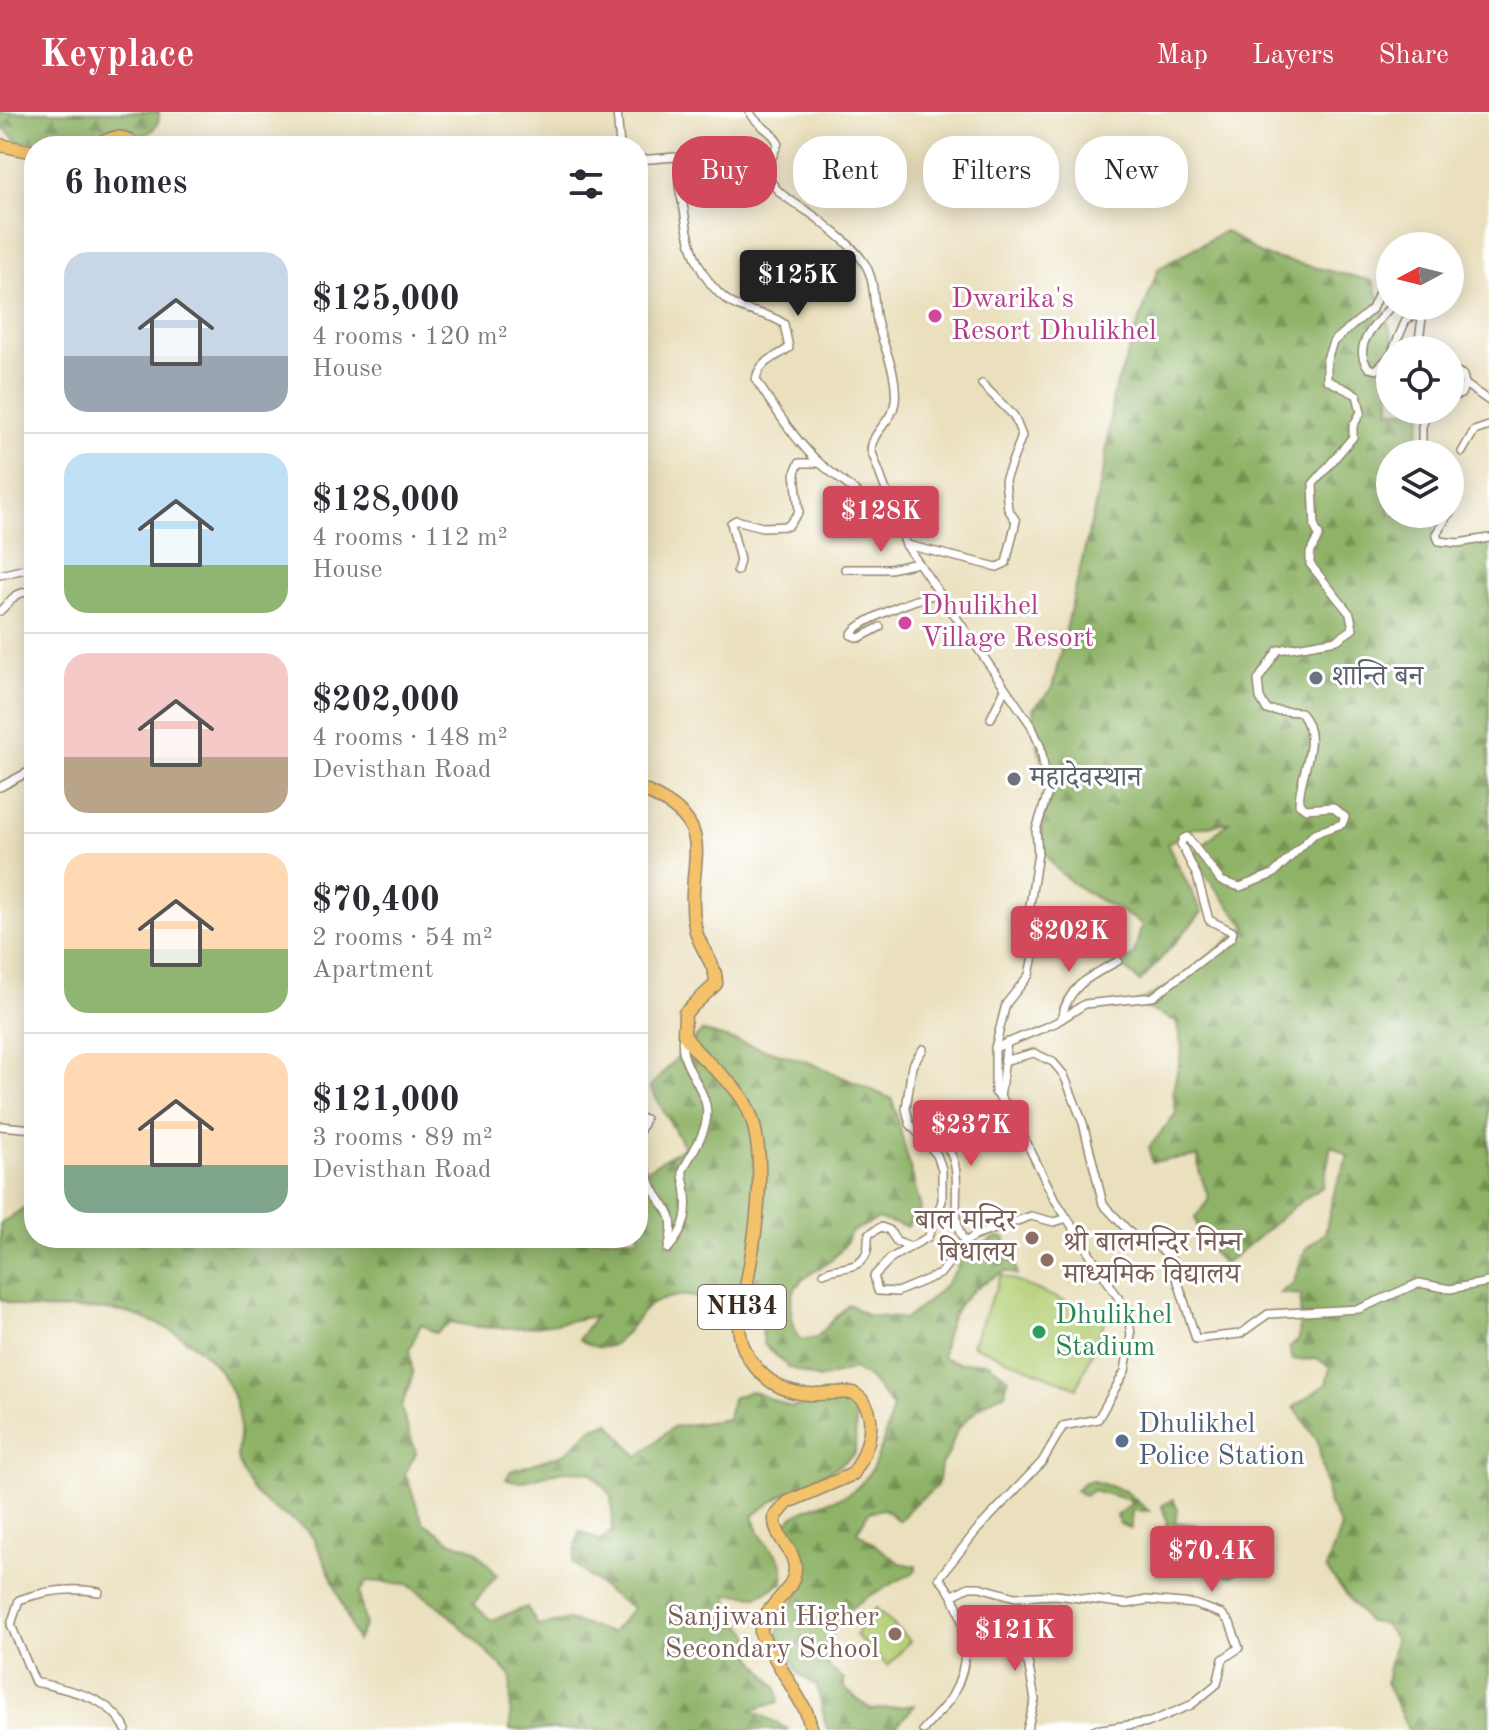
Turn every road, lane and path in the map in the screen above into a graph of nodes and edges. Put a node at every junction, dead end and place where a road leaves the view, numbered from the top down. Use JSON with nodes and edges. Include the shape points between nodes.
{"nodes":[{"id":1,"x":617,"y":112,"type":"edge"},
{"id":2,"x":750,"y":112,"type":"edge"},
{"id":3,"x":619,"y":136,"type":"edge"},
{"id":4,"x":0,"y":145,"type":"edge"},
{"id":5,"x":24,"y":150,"type":"edge"},
{"id":6,"x":648,"y":159,"type":"edge"},
{"id":7,"x":1376,"y":300,"type":"edge"},
{"id":8,"x":1379,"y":320,"type":"edge"},
{"id":9,"x":1399,"y":336,"type":"edge"},
{"id":10,"x":1419,"y":336,"type":"edge"},
{"id":11,"x":1376,"y":370,"type":"edge"},
{"id":12,"x":1464,"y":380,"type":"edge"},
{"id":13,"x":982,"y":384,"type":"dead end"},
{"id":14,"x":1465,"y":384,"type":"joint"},
{"id":15,"x":1489,"y":401,"type":"edge"},
{"id":16,"x":1489,"y":426,"type":"edge"},
{"id":17,"x":1464,"y":448,"type":"edge"},
{"id":18,"x":818,"y":463,"type":"junction"},
{"id":19,"x":1440,"y":528,"type":"edge"},
{"id":20,"x":900,"y":530,"type":"junction"},
{"id":21,"x":1489,"y":538,"type":"edge"},
{"id":22,"x":906,"y":545,"type":"junction"},
{"id":23,"x":918,"y":563,"type":"junction"},
{"id":24,"x":24,"y":569,"type":"edge"},
{"id":25,"x":845,"y":569,"type":"dead end"},
{"id":26,"x":737,"y":571,"type":"dead end"},
{"id":27,"x":0,"y":575,"type":"edge"},
{"id":28,"x":24,"y":592,"type":"edge"},
{"id":29,"x":938,"y":594,"type":"junction"},
{"id":30,"x":0,"y":611,"type":"edge"},
{"id":31,"x":880,"y":627,"type":"dead end"},
{"id":32,"x":1005,"y":689,"type":"junction"},
{"id":33,"x":991,"y":718,"type":"dead end"},
{"id":34,"x":24,"y":774,"type":"edge"},
{"id":35,"x":0,"y":787,"type":"edge"},
{"id":36,"x":648,"y":794,"type":"edge"},
{"id":37,"x":1118,"y":961,"type":"dead end"},
{"id":38,"x":1061,"y":1019,"type":"junction"},
{"id":39,"x":684,"y":1034,"type":"junction"},
{"id":40,"x":1007,"y":1042,"type":"junction"},
{"id":41,"x":995,"y":1048,"type":"junction"},
{"id":42,"x":923,"y":1049,"type":"dead end"},
{"id":43,"x":1007,"y":1060,"type":"junction"},
{"id":44,"x":1000,"y":1098,"type":"junction"},
{"id":45,"x":923,"y":1125,"type":"dead end"},
{"id":46,"x":0,"y":1126,"type":"edge"},
{"id":47,"x":24,"y":1128,"type":"edge"},
{"id":48,"x":648,"y":1174,"type":"edge"},
{"id":49,"x":1068,"y":1218,"type":"junction"},
{"id":50,"x":965,"y":1242,"type":"junction"},
{"id":51,"x":911,"y":1247,"type":"junction"},
{"id":52,"x":824,"y":1273,"type":"dead end"},
{"id":53,"x":1489,"y":1282,"type":"edge"},
{"id":54,"x":99,"y":1592,"type":"dead end"},
{"id":55,"x":953,"y":1595,"type":"junction"},
{"id":56,"x":1013,"y":1624,"type":"dead end"},
{"id":57,"x":996,"y":1637,"type":"junction"},
{"id":58,"x":965,"y":1638,"type":"junction"},
{"id":59,"x":126,"y":1730,"type":"edge"},
{"id":60,"x":812,"y":1730,"type":"edge"},
{"id":61,"x":923,"y":1730,"type":"edge"},
{"id":62,"x":1027,"y":1730,"type":"edge"},
{"id":63,"x":1094,"y":1730,"type":"edge"}],
"edges":[{"from":1,"to":3,"type":"street"},
{"from":2,"to":20,"type":"street","via":[[778,143],[768,178],[789,201],[856,252],[873,282],[895,400],[886,423],[871,439],[871,450]]},
{"from":4,"to":5,"type":"highway"},
{"from":6,"to":18,"type":"street","via":[[682,161],[679,184],[687,241],[716,290],[741,309],[772,315],[784,324],[789,348],[769,359],[756,380]]},
{"from":7,"to":38,"type":"street","via":[[1333,342],[1327,359],[1327,380],[1357,395],[1361,412],[1353,437],[1312,493],[1319,535],[1310,564],[1350,614],[1353,629],[1337,640],[1278,650],[1258,680],[1267,710],[1300,712],[1307,721],[1313,750],[1301,774],[1299,804],[1306,809],[1332,807],[1345,817],[1342,824],[1315,833],[1273,874],[1240,887],[1221,881],[1187,837],[1183,839],[1209,920],[1233,932],[1231,938],[1153,997],[1085,1004]]},
{"from":8,"to":11,"type":"street","via":[[1362,348],[1369,368]]},
{"from":9,"to":10,"type":"street","via":[[1406,320],[1417,314],[1422,319]]},
{"from":12,"to":14,"type":"street"},
{"from":13,"to":22,"type":"street","via":[[1014,416],[1022,436],[1005,480],[1008,509],[1016,521],[1006,563],[997,567]]},
{"from":14,"to":15,"type":"street"},
{"from":16,"to":17,"type":"street","via":[[1474,431]]},
{"from":18,"to":20,"type":"street","via":[[876,505]]},
{"from":18,"to":26,"type":"street","via":[[799,463],[799,512],[788,526],[731,523],[740,560]]},
{"from":19,"to":21,"type":"street","via":[[1439,541]]},
{"from":20,"to":22,"type":"street"},
{"from":22,"to":23,"type":"street"},
{"from":23,"to":25,"type":"street"},
{"from":23,"to":29,"type":"street"},
{"from":24,"to":27,"type":"street"},
{"from":28,"to":30,"type":"street"},
{"from":29,"to":31,"type":"street","via":[[893,608],[851,635],[859,638]]},
{"from":29,"to":32,"type":"street"},
{"from":32,"to":33,"type":"street"},
{"from":32,"to":41,"type":"street","via":[[1041,748],[1048,793],[1036,830],[1029,975],[1006,1004]]},
{"from":34,"to":35,"type":"street"},
{"from":36,"to":39,"type":"highway","via":[[678,810],[698,845],[695,929],[715,970],[716,984],[685,1013]]},
{"from":37,"to":38,"type":"street","via":[[1072,991]]},
{"from":38,"to":40,"type":"street"},
{"from":39,"to":48,"type":"street","via":[[686,1064],[707,1110],[682,1170],[683,1233],[668,1249],[670,1209]]},
{"from":39,"to":60,"type":"highway","number":"NH34","via":[[746,1104],[756,1142],[755,1245],[739,1323],[746,1351],[769,1381],[810,1394],[853,1393],[866,1405],[869,1417],[868,1444],[853,1474],[788,1502],[775,1517],[795,1570],[764,1617],[761,1634]]},
{"from":40,"to":41,"type":"street"},
{"from":40,"to":43,"type":"street"},
{"from":41,"to":44,"type":"street","via":[[992,1081]]},
{"from":42,"to":51,"type":"street","via":[[912,1066],[906,1109],[910,1124],[937,1155],[942,1201],[932,1231]]},
{"from":43,"to":44,"type":"street"},
{"from":43,"to":53,"type":"street","via":[[1034,1053],[1060,1067],[1083,1123],[1103,1204],[1137,1240],[1170,1256],[1196,1339],[1240,1334],[1268,1314],[1359,1309],[1419,1283],[1450,1289]]},
{"from":44,"to":49,"type":"street"},
{"from":45,"to":50,"type":"street","via":[[947,1147],[955,1165],[959,1231]]},
{"from":46,"to":47,"type":"street"},
{"from":49,"to":50,"type":"street","via":[[1054,1222],[1031,1216]]},
{"from":49,"to":55,"type":"street","via":[[1128,1313],[1131,1335],[1125,1371],[1098,1419],[1063,1426],[1042,1462],[939,1578]]},
{"from":50,"to":51,"type":"street","via":[[940,1274],[897,1292],[878,1291],[874,1276]]},
{"from":51,"to":52,"type":"street","via":[[881,1227],[869,1234],[860,1260]]},
{"from":54,"to":59,"type":"street","via":[[41,1592],[19,1600],[11,1625],[35,1682],[107,1706]]},
{"from":55,"to":58,"type":"street"},
{"from":55,"to":63,"type":"street","via":[[969,1587],[1015,1597],[1194,1604],[1222,1614],[1230,1623],[1239,1648],[1223,1659],[1217,1684],[1201,1699],[1171,1716]]},
{"from":56,"to":57,"type":"street"},
{"from":57,"to":58,"type":"street"},
{"from":57,"to":62,"type":"street","via":[[1004,1650],[1032,1669],[1035,1700]]},
{"from":58,"to":61,"type":"street","via":[[952,1697]]}]}
